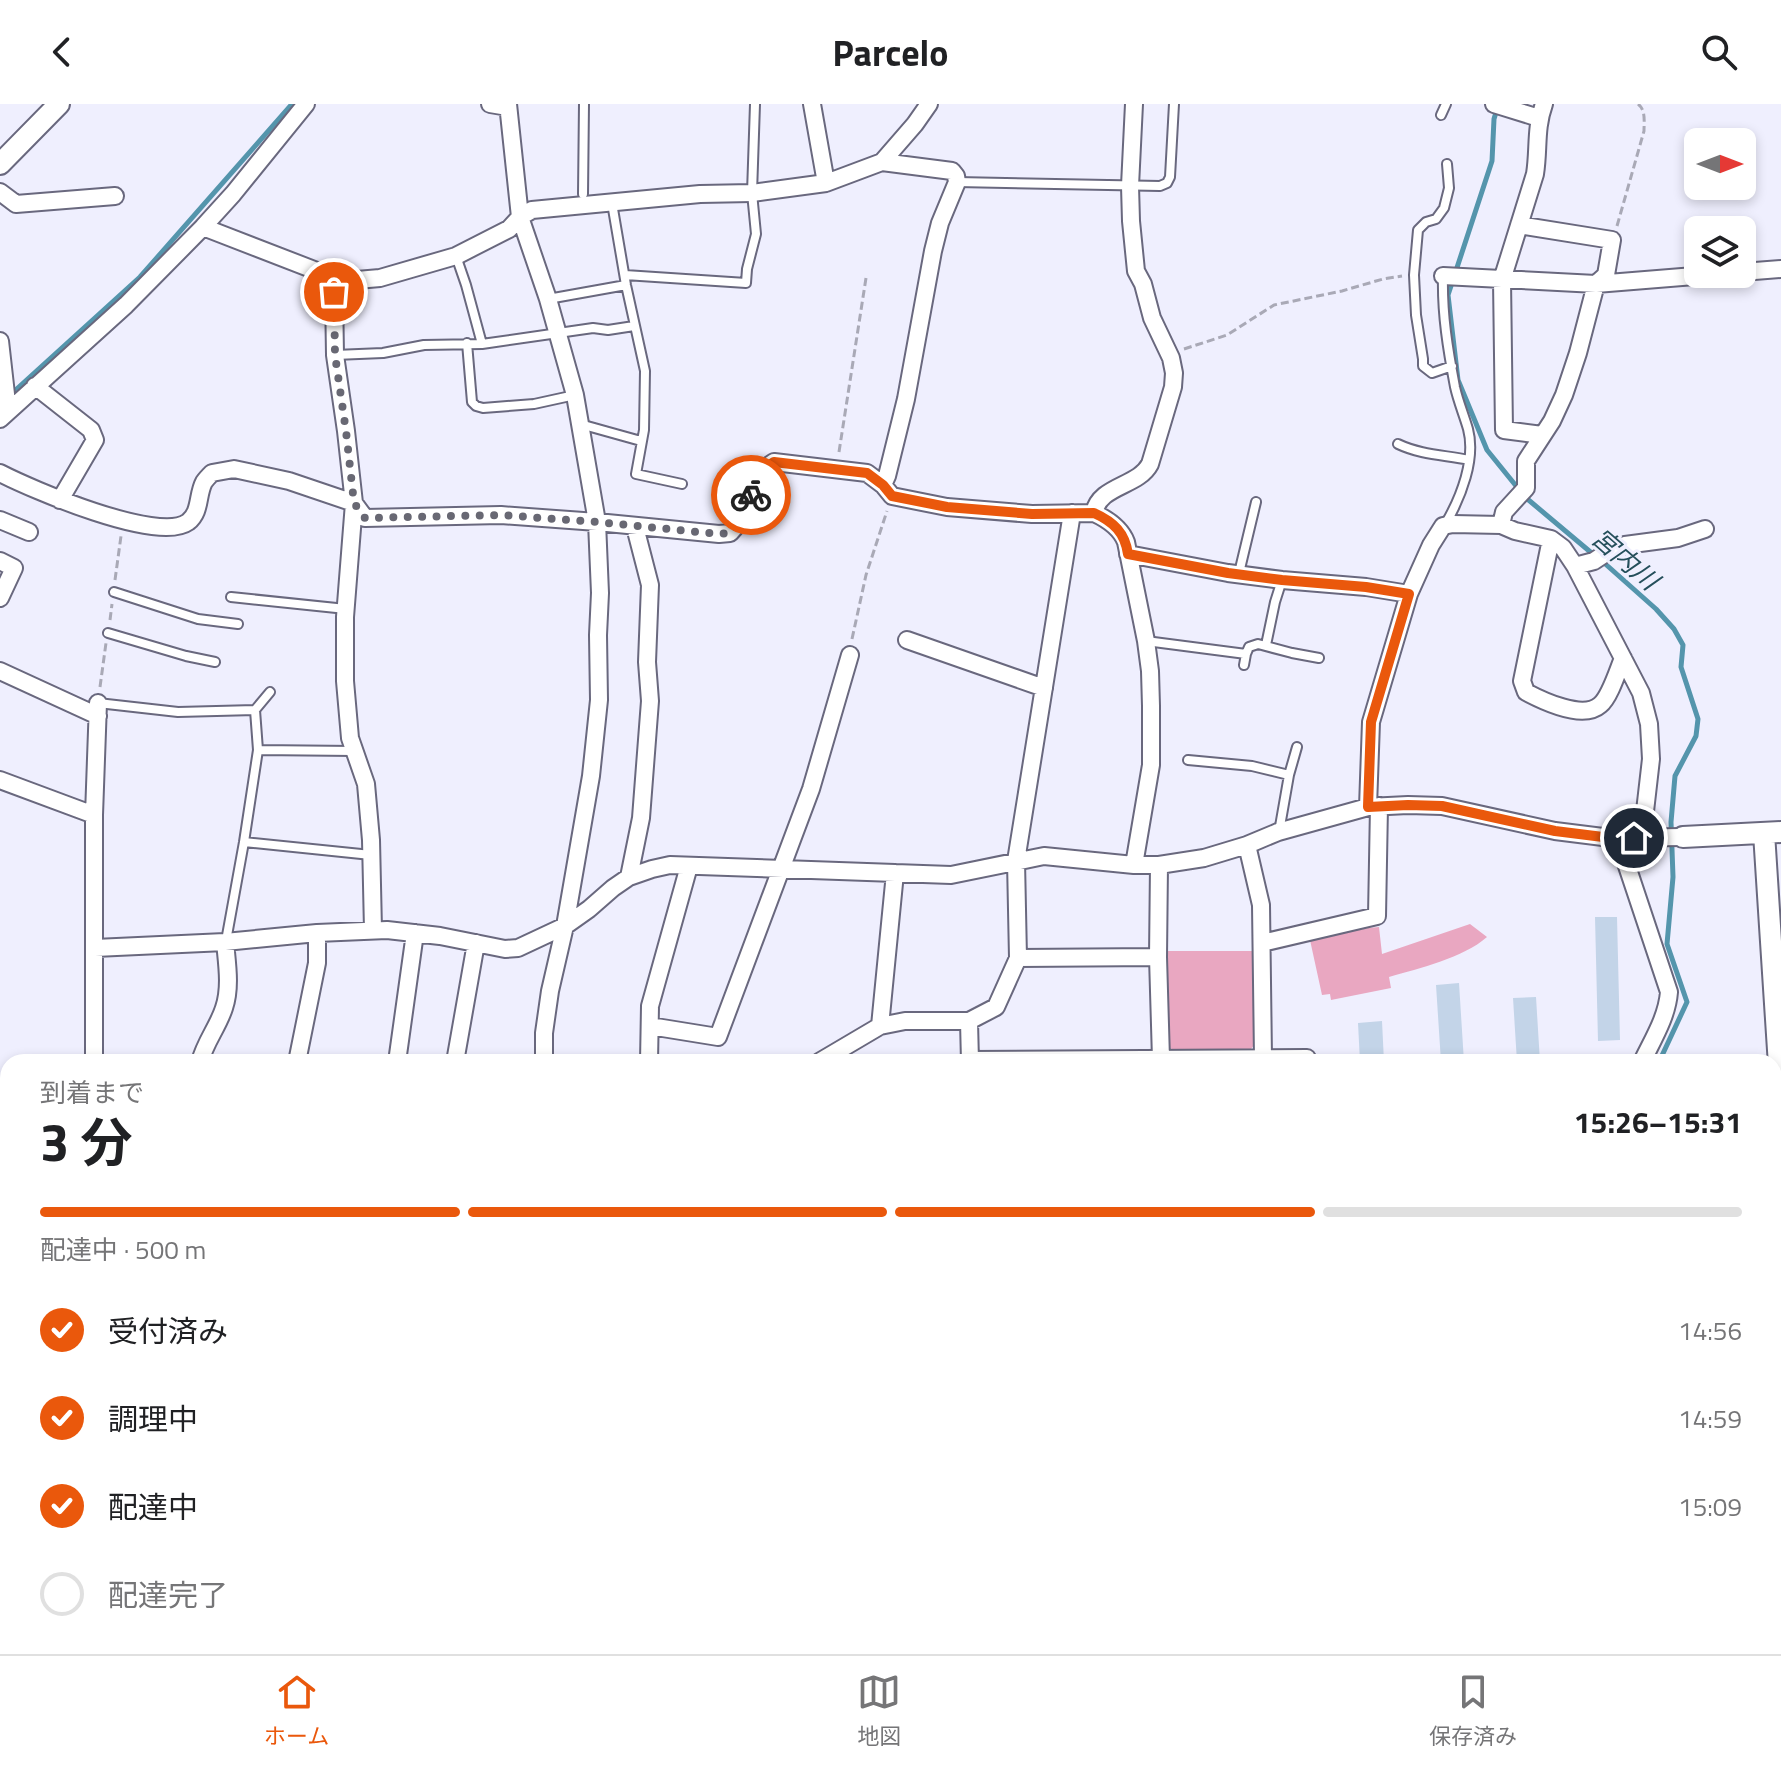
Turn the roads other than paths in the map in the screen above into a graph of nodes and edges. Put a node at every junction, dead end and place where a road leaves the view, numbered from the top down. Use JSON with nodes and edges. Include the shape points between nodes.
{"nodes":[{"id":1,"x":59,"y":104,"type":"edge"},
{"id":2,"x":306,"y":104,"type":"edge"},
{"id":3,"x":490,"y":104,"type":"edge"},
{"id":4,"x":584,"y":104,"type":"edge"},
{"id":5,"x":755,"y":104,"type":"edge"},
{"id":6,"x":812,"y":104,"type":"edge"},
{"id":7,"x":929,"y":104,"type":"edge"},
{"id":8,"x":1134,"y":104,"type":"edge"},
{"id":9,"x":1174,"y":104,"type":"edge"},
{"id":10,"x":1446,"y":104,"type":"edge"},
{"id":11,"x":508,"y":105,"type":"edge"},
{"id":12,"x":1500,"y":106,"type":"edge"},
{"id":13,"x":1541,"y":111,"type":"edge"},
{"id":14,"x":1441,"y":115,"type":"dead end"},
{"id":15,"x":882,"y":162,"type":"junction"},
{"id":16,"x":0,"y":164,"type":"edge"},
{"id":17,"x":1447,"y":164,"type":"dead end"},
{"id":18,"x":957,"y":182,"type":"junction"},
{"id":19,"x":826,"y":183,"type":"junction"},
{"id":20,"x":1130,"y":186,"type":"junction"},
{"id":21,"x":0,"y":192,"type":"edge"},
{"id":22,"x":752,"y":193,"type":"junction"},
{"id":23,"x":583,"y":194,"type":"dead end"},
{"id":24,"x":115,"y":196,"type":"dead end"},
{"id":25,"x":612,"y":203,"type":"junction"},
{"id":26,"x":520,"y":217,"type":"junction"},
{"id":27,"x":1519,"y":225,"type":"junction"},
{"id":28,"x":203,"y":227,"type":"junction"},
{"id":29,"x":456,"y":256,"type":"junction"},
{"id":30,"x":1781,"y":269,"type":"edge"},
{"id":31,"x":1756,"y":271,"type":"edge"},
{"id":32,"x":625,"y":275,"type":"junction"},
{"id":33,"x":1451,"y":277,"type":"joint"},
{"id":34,"x":1684,"y":277,"type":"edge"},
{"id":35,"x":340,"y":280,"type":"junction"},
{"id":36,"x":1502,"y":280,"type":"junction"},
{"id":37,"x":1596,"y":284,"type":"junction"},
{"id":38,"x":626,"y":285,"type":"junction"},
{"id":39,"x":548,"y":299,"type":"junction"},
{"id":40,"x":634,"y":326,"type":"junction"},
{"id":41,"x":558,"y":334,"type":"junction"},
{"id":42,"x":0,"y":341,"type":"edge"},
{"id":43,"x":467,"y":343,"type":"junction"},
{"id":44,"x":482,"y":344,"type":"junction"},
{"id":45,"x":335,"y":355,"type":"junction"},
{"id":46,"x":1452,"y":366,"type":"junction"},
{"id":47,"x":35,"y":386,"type":"junction"},
{"id":48,"x":575,"y":395,"type":"junction"},
{"id":49,"x":4,"y":415,"type":"edge"},
{"id":50,"x":580,"y":424,"type":"junction"},
{"id":51,"x":1542,"y":435,"type":"junction"},
{"id":52,"x":641,"y":441,"type":"junction"},
{"id":53,"x":1398,"y":444,"type":"dead end"},
{"id":54,"x":1469,"y":460,"type":"junction"},
{"id":55,"x":0,"y":473,"type":"edge"},
{"id":56,"x":682,"y":484,"type":"dead end"},
{"id":57,"x":888,"y":491,"type":"junction"},
{"id":58,"x":60,"y":500,"type":"junction"},
{"id":59,"x":1256,"y":502,"type":"dead end"},
{"id":60,"x":354,"y":503,"type":"junction"},
{"id":61,"x":1072,"y":513,"type":"junction"},
{"id":62,"x":1094,"y":513,"type":"junction"},
{"id":63,"x":0,"y":520,"type":"edge"},
{"id":64,"x":597,"y":522,"type":"junction"},
{"id":65,"x":1501,"y":525,"type":"junction"},
{"id":66,"x":1443,"y":526,"type":"junction"},
{"id":67,"x":635,"y":527,"type":"junction"},
{"id":68,"x":1705,"y":529,"type":"dead end"},
{"id":69,"x":29,"y":532,"type":"dead end"},
{"id":70,"x":1551,"y":539,"type":"junction"},
{"id":71,"x":1128,"y":554,"type":"junction"},
{"id":72,"x":0,"y":561,"type":"edge"},
{"id":73,"x":1575,"y":566,"type":"junction"},
{"id":74,"x":1239,"y":573,"type":"junction"},
{"id":75,"x":1282,"y":580,"type":"junction"},
{"id":76,"x":114,"y":592,"type":"road end"},
{"id":77,"x":1409,"y":594,"type":"junction"},
{"id":78,"x":231,"y":597,"type":"dead end"},
{"id":79,"x":0,"y":598,"type":"edge"},
{"id":80,"x":346,"y":609,"type":"junction"},
{"id":81,"x":238,"y":624,"type":"dead end"},
{"id":82,"x":108,"y":633,"type":"road end"},
{"id":83,"x":907,"y":640,"type":"dead end"},
{"id":84,"x":1146,"y":641,"type":"junction"},
{"id":85,"x":1266,"y":645,"type":"junction"},
{"id":86,"x":1246,"y":654,"type":"junction"},
{"id":87,"x":850,"y":655,"type":"road end"},
{"id":88,"x":1319,"y":658,"type":"dead end"},
{"id":89,"x":1623,"y":658,"type":"junction"},
{"id":90,"x":215,"y":662,"type":"dead end"},
{"id":91,"x":1244,"y":665,"type":"dead end"},
{"id":92,"x":0,"y":671,"type":"edge"},
{"id":93,"x":1044,"y":688,"type":"junction"},
{"id":94,"x":270,"y":692,"type":"dead end"},
{"id":95,"x":98,"y":710,"type":"junction"},
{"id":96,"x":255,"y":710,"type":"junction"},
{"id":97,"x":1297,"y":747,"type":"dead end"},
{"id":98,"x":258,"y":750,"type":"junction"},
{"id":99,"x":354,"y":751,"type":"junction"},
{"id":100,"x":1188,"y":760,"type":"dead end"},
{"id":101,"x":1289,"y":775,"type":"junction"},
{"id":102,"x":0,"y":780,"type":"edge"},
{"id":103,"x":1373,"y":807,"type":"junction"},
{"id":104,"x":94,"y":815,"type":"junction"},
{"id":105,"x":1278,"y":832,"type":"junction"},
{"id":106,"x":1773,"y":832,"type":"edge"},
{"id":107,"x":1634,"y":838,"type":"junction"},
{"id":108,"x":1673,"y":838,"type":"joint"},
{"id":109,"x":244,"y":842,"type":"junction"},
{"id":110,"x":1247,"y":845,"type":"junction"},
{"id":111,"x":371,"y":855,"type":"junction"},
{"id":112,"x":1016,"y":861,"type":"junction"},
{"id":113,"x":1134,"y":865,"type":"junction"},
{"id":114,"x":1159,"y":865,"type":"junction"},
{"id":115,"x":689,"y":866,"type":"junction"},
{"id":116,"x":780,"y":869,"type":"junction"},
{"id":117,"x":895,"y":873,"type":"junction"},
{"id":118,"x":629,"y":877,"type":"junction"},
{"id":119,"x":565,"y":926,"type":"junction"},
{"id":120,"x":373,"y":930,"type":"junction"},
{"id":121,"x":317,"y":933,"type":"junction"},
{"id":122,"x":415,"y":933,"type":"junction"},
{"id":123,"x":225,"y":942,"type":"junction"},
{"id":124,"x":476,"y":943,"type":"junction"},
{"id":125,"x":1262,"y":943,"type":"junction"},
{"id":126,"x":95,"y":948,"type":"junction"},
{"id":127,"x":1158,"y":957,"type":"junction"},
{"id":128,"x":1018,"y":958,"type":"junction"},
{"id":129,"x":969,"y":1021,"type":"junction"},
{"id":130,"x":650,"y":1026,"type":"junction"},
{"id":131,"x":880,"y":1026,"type":"junction"},
{"id":132,"x":94,"y":1054,"type":"edge"},
{"id":133,"x":202,"y":1054,"type":"edge"},
{"id":134,"x":299,"y":1054,"type":"edge"},
{"id":135,"x":398,"y":1054,"type":"edge"},
{"id":136,"x":456,"y":1054,"type":"edge"},
{"id":137,"x":544,"y":1054,"type":"edge"},
{"id":138,"x":649,"y":1054,"type":"edge"},
{"id":139,"x":833,"y":1054,"type":"edge"},
{"id":140,"x":970,"y":1054,"type":"edge"},
{"id":141,"x":1161,"y":1054,"type":"edge"},
{"id":142,"x":1263,"y":1054,"type":"edge"},
{"id":143,"x":1646,"y":1054,"type":"edge"},
{"id":144,"x":1779,"y":1054,"type":"edge"}],
"edges":[{"from":1,"to":16,"type":"street"},
{"from":2,"to":28,"type":"street"},
{"from":3,"to":11,"type":"street"},
{"from":4,"to":23,"type":"lane"},
{"from":5,"to":22,"type":"lane"},
{"from":6,"to":19,"type":"street"},
{"from":7,"to":15,"type":"street"},
{"from":8,"to":20,"type":"street"},
{"from":9,"to":20,"type":"lane","via":[[1167,183]]},
{"from":10,"to":14,"type":"lane"},
{"from":11,"to":26,"type":"street"},
{"from":12,"to":13,"type":"street"},
{"from":13,"to":27,"type":"street","via":[[1535,174]]},
{"from":15,"to":18,"type":"street","via":[[952,171]]},
{"from":15,"to":19,"type":"street"},
{"from":17,"to":46,"type":"lane","via":[[1444,208],[1418,230],[1414,275],[1423,366],[1432,373]]},
{"from":18,"to":20,"type":"lane"},
{"from":18,"to":57,"type":"street","via":[[933,251]]},
{"from":19,"to":22,"type":"street"},
{"from":20,"to":62,"type":"street","via":[[1136,271],[1171,358],[1173,387],[1145,473],[1103,496]]},
{"from":21,"to":24,"type":"street","via":[[16,204]]},
{"from":22,"to":25,"type":"street"},
{"from":22,"to":32,"type":"lane","via":[[756,234],[746,283]]},
{"from":25,"to":26,"type":"street","via":[[532,210]]},
{"from":25,"to":32,"type":"lane"},
{"from":26,"to":29,"type":"street","via":[[509,229]]},
{"from":26,"to":39,"type":"street"},
{"from":27,"to":36,"type":"street"},
{"from":27,"to":37,"type":"street","via":[[1612,240],[1606,275]]},
{"from":28,"to":35,"type":"street"},
{"from":28,"to":47,"type":"street"},
{"from":29,"to":35,"type":"street","via":[[380,278]]},
{"from":29,"to":44,"type":"lane"},
{"from":30,"to":31,"type":"street"},
{"from":32,"to":38,"type":"lane"},
{"from":33,"to":36,"type":"street"},
{"from":33,"to":46,"type":"lane","via":[[1443,306]]},
{"from":34,"to":37,"type":"street"},
{"from":35,"to":45,"type":"street","via":[[334,292]]},
{"from":36,"to":37,"type":"street"},
{"from":36,"to":51,"type":"street","via":[[1504,430]]},
{"from":37,"to":51,"type":"street","via":[[1564,395]]},
{"from":38,"to":39,"type":"lane"},
{"from":38,"to":40,"type":"lane"},
{"from":39,"to":41,"type":"street"},
{"from":40,"to":41,"type":"lane"},
{"from":40,"to":52,"type":"lane","via":[[645,371]]},
{"from":41,"to":44,"type":"lane"},
{"from":41,"to":48,"type":"street"},
{"from":42,"to":49,"type":"street"},
{"from":43,"to":44,"type":"lane"},
{"from":43,"to":45,"type":"lane"},
{"from":43,"to":48,"type":"lane","via":[[476,406],[534,404]]},
{"from":45,"to":60,"type":"street"},
{"from":46,"to":54,"type":"lane","via":[[1469,430]]},
{"from":47,"to":49,"type":"street"},
{"from":47,"to":58,"type":"street","via":[[91,430],[95,440]]},
{"from":48,"to":50,"type":"street"},
{"from":50,"to":52,"type":"lane"},
{"from":50,"to":64,"type":"street"},
{"from":51,"to":65,"type":"street","via":[[1526,461],[1521,493],[1504,512]]},
{"from":52,"to":56,"type":"lane","via":[[636,474]]},
{"from":53,"to":54,"type":"lane"},
{"from":54,"to":66,"type":"lane"},
{"from":55,"to":58,"type":"street"},
{"from":57,"to":61,"type":"street","via":[[961,508]]},
{"from":57,"to":67,"type":"street","via":[[867,473],[774,462],[762,470],[730,533]]},
{"from":58,"to":60,"type":"street","via":[[123,520],[171,527],[187,523],[196,512],[203,483],[212,473],[234,469]]},
{"from":59,"to":74,"type":"lane"},
{"from":60,"to":64,"type":"street","via":[[365,518],[501,515]]},
{"from":60,"to":80,"type":"street"},
{"from":61,"to":62,"type":"street"},
{"from":61,"to":93,"type":"street"},
{"from":62,"to":71,"type":"street","via":[[1123,535]]},
{"from":63,"to":69,"type":"street"},
{"from":64,"to":67,"type":"street"},
{"from":64,"to":119,"type":"street","via":[[599,700]]},
{"from":65,"to":66,"type":"street"},
{"from":65,"to":70,"type":"street"},
{"from":66,"to":77,"type":"street"},
{"from":67,"to":118,"type":"street","via":[[650,585],[650,701],[641,818]]},
{"from":68,"to":73,"type":"street","via":[[1625,545]]},
{"from":70,"to":73,"type":"street"},
{"from":70,"to":89,"type":"street","via":[[1522,681],[1526,692],[1567,709],[1598,708]]},
{"from":71,"to":74,"type":"street"},
{"from":71,"to":84,"type":"street"},
{"from":72,"to":79,"type":"street","via":[[14,568]]},
{"from":73,"to":89,"type":"street"},
{"from":74,"to":75,"type":"street"},
{"from":75,"to":77,"type":"street"},
{"from":75,"to":85,"type":"lane"},
{"from":76,"to":81,"type":"lane","via":[[198,619]]},
{"from":77,"to":103,"type":"street","via":[[1371,722]]},
{"from":78,"to":80,"type":"lane"},
{"from":80,"to":99,"type":"street","via":[[345,681]]},
{"from":82,"to":90,"type":"lane"},
{"from":83,"to":93,"type":"street"},
{"from":84,"to":86,"type":"lane"},
{"from":84,"to":113,"type":"street","via":[[1151,765]]},
{"from":85,"to":86,"type":"lane","via":[[1249,647]]},
{"from":85,"to":88,"type":"lane"},
{"from":86,"to":91,"type":"lane"},
{"from":87,"to":116,"type":"street","via":[[811,789]]},
{"from":89,"to":107,"type":"street","via":[[1649,724],[1644,820]]},
{"from":92,"to":95,"type":"street"},
{"from":93,"to":112,"type":"street"},
{"from":94,"to":96,"type":"lane"},
{"from":95,"to":96,"type":"lane"},
{"from":95,"to":104,"type":"street"},
{"from":96,"to":98,"type":"lane"},
{"from":97,"to":101,"type":"lane"},
{"from":98,"to":99,"type":"lane"},
{"from":98,"to":109,"type":"lane"},
{"from":99,"to":111,"type":"street","via":[[366,784]]},
{"from":100,"to":101,"type":"lane"},
{"from":101,"to":105,"type":"lane"},
{"from":102,"to":104,"type":"street"},
{"from":103,"to":105,"type":"street"},
{"from":103,"to":107,"type":"street","via":[[1442,806],[1555,831]]},
{"from":103,"to":125,"type":"street","via":[[1377,916]]},
{"from":104,"to":126,"type":"street"},
{"from":105,"to":110,"type":"street"},
{"from":106,"to":108,"type":"street"},
{"from":106,"to":144,"type":"street"},
{"from":107,"to":108,"type":"street"},
{"from":107,"to":143,"type":"street","via":[[1625,860],[1669,992]]},
{"from":109,"to":111,"type":"lane"},
{"from":109,"to":123,"type":"lane"},
{"from":110,"to":114,"type":"street"},
{"from":110,"to":125,"type":"street","via":[[1261,905]]},
{"from":111,"to":120,"type":"street"},
{"from":112,"to":113,"type":"street","via":[[1044,856]]},
{"from":112,"to":117,"type":"street","via":[[951,875]]},
{"from":112,"to":128,"type":"street"},
{"from":113,"to":114,"type":"street"},
{"from":114,"to":127,"type":"street"},
{"from":115,"to":116,"type":"street"},
{"from":115,"to":118,"type":"street","via":[[670,865]]},
{"from":115,"to":130,"type":"street","via":[[650,1006]]},
{"from":116,"to":117,"type":"street"},
{"from":116,"to":130,"type":"street","via":[[718,1037]]},
{"from":117,"to":131,"type":"street"},
{"from":118,"to":119,"type":"street"},
{"from":119,"to":124,"type":"street","via":[[518,948]]},
{"from":119,"to":137,"type":"street","via":[[550,991]]},
{"from":120,"to":121,"type":"street"},
{"from":120,"to":122,"type":"street"},
{"from":121,"to":123,"type":"street"},
{"from":121,"to":134,"type":"street","via":[[317,963]]},
{"from":122,"to":124,"type":"street"},
{"from":122,"to":135,"type":"street"},
{"from":123,"to":126,"type":"street"},
{"from":123,"to":133,"type":"street","via":[[225,1007]]},
{"from":124,"to":136,"type":"street"},
{"from":125,"to":142,"type":"street"},
{"from":126,"to":132,"type":"street"},
{"from":127,"to":128,"type":"street"},
{"from":127,"to":141,"type":"street"},
{"from":128,"to":129,"type":"street","via":[[996,1007]]},
{"from":129,"to":131,"type":"street"},
{"from":129,"to":140,"type":"street"},
{"from":130,"to":138,"type":"street"},
{"from":131,"to":139,"type":"street"}]}
